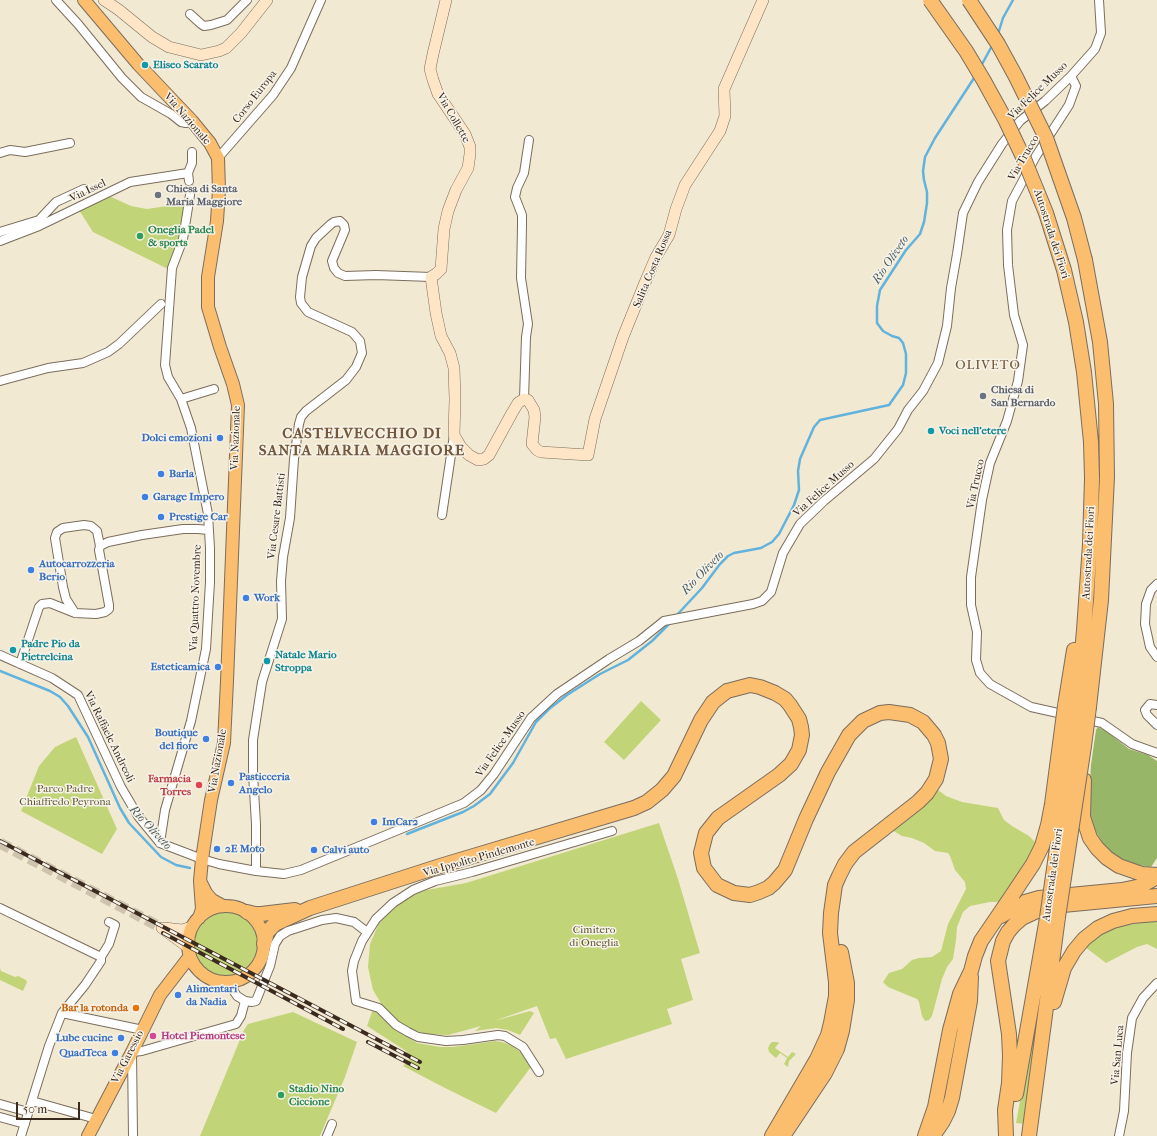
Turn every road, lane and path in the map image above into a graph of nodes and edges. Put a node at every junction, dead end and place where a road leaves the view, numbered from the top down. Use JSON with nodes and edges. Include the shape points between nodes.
{"nodes":[{"id":1,"x":56,"y":0,"type":"edge"},
{"id":2,"x":84,"y":0,"type":"edge"},
{"id":3,"x":104,"y":0,"type":"edge"},
{"id":4,"x":247,"y":0,"type":"edge"},
{"id":5,"x":267,"y":0,"type":"edge"},
{"id":6,"x":321,"y":0,"type":"edge"},
{"id":7,"x":446,"y":0,"type":"edge"},
{"id":8,"x":763,"y":0,"type":"edge"},
{"id":9,"x":930,"y":0,"type":"edge"},
{"id":10,"x":969,"y":0,"type":"edge"},
{"id":11,"x":1099,"y":0,"type":"edge"},
{"id":12,"x":190,"y":14,"type":"dead end"},
{"id":13,"x":1071,"y":76,"type":"junction"},
{"id":14,"x":192,"y":121,"type":"junction"},
{"id":15,"x":529,"y":140,"type":"dead end"},
{"id":16,"x":70,"y":143,"type":"dead end"},
{"id":17,"x":192,"y":152,"type":"dead end"},
{"id":18,"x":0,"y":153,"type":"edge"},
{"id":19,"x":218,"y":158,"type":"junction"},
{"id":20,"x":84,"y":189,"type":"dead end"},
{"id":21,"x":190,"y":195,"type":"tunnel mouth"},
{"id":22,"x":0,"y":232,"type":"edge"},
{"id":23,"x":0,"y":240,"type":"edge"},
{"id":24,"x":431,"y":277,"type":"junction"},
{"id":25,"x":161,"y":304,"type":"dead end"},
{"id":26,"x":0,"y":381,"type":"edge"},
{"id":27,"x":214,"y":390,"type":"dead end"},
{"id":28,"x":180,"y":399,"type":"junction"},
{"id":29,"x":524,"y":399,"type":"junction"},
{"id":30,"x":454,"y":435,"type":"junction"},
{"id":31,"x":442,"y":515,"type":"dead end"},
{"id":32,"x":208,"y":530,"type":"junction"},
{"id":33,"x":100,"y":546,"type":"junction"},
{"id":34,"x":1157,"y":584,"type":"edge"},
{"id":35,"x":75,"y":613,"type":"junction"},
{"id":36,"x":0,"y":655,"type":"edge"},
{"id":37,"x":1157,"y":657,"type":"edge"},
{"id":38,"x":20,"y":664,"type":"junction"},
{"id":39,"x":1157,"y":705,"type":"edge"},
{"id":40,"x":1077,"y":707,"type":"junction"},
{"id":41,"x":1157,"y":725,"type":"edge"},
{"id":42,"x":1084,"y":746,"type":"junction"},
{"id":43,"x":1157,"y":753,"type":"edge"},
{"id":44,"x":612,"y":831,"type":"dead end"},
{"id":45,"x":160,"y":843,"type":"junction"},
{"id":46,"x":202,"y":859,"type":"junction"},
{"id":47,"x":256,"y":871,"type":"junction"},
{"id":48,"x":1157,"y":876,"type":"edge"},
{"id":49,"x":200,"y":881,"type":"junction"},
{"id":50,"x":1157,"y":896,"type":"edge"},
{"id":51,"x":223,"y":906,"type":"junction"},
{"id":52,"x":0,"y":908,"type":"edge"},
{"id":53,"x":310,"y":908,"type":"junction"},
{"id":54,"x":247,"y":912,"type":"junction"},
{"id":55,"x":831,"y":913,"type":"junction"},
{"id":56,"x":1157,"y":914,"type":"edge"},
{"id":57,"x":1052,"y":917,"type":"junction"},
{"id":58,"x":997,"y":918,"type":"junction"},
{"id":59,"x":110,"y":922,"type":"dead end"},
{"id":60,"x":196,"y":922,"type":"junction"},
{"id":61,"x":367,"y":932,"type":"junction"},
{"id":62,"x":264,"y":944,"type":"junction"},
{"id":63,"x":189,"y":951,"type":"junction"},
{"id":64,"x":102,"y":957,"type":"junction"},
{"id":65,"x":971,"y":971,"type":"junction"},
{"id":66,"x":203,"y":974,"type":"junction"},
{"id":67,"x":171,"y":980,"type":"junction"},
{"id":68,"x":234,"y":982,"type":"junction"},
{"id":69,"x":1157,"y":984,"type":"edge"},
{"id":70,"x":245,"y":1001,"type":"junction"},
{"id":71,"x":62,"y":1013,"type":"junction"},
{"id":72,"x":143,"y":1030,"type":"junction"},
{"id":73,"x":132,"y":1052,"type":"junction"},
{"id":74,"x":1039,"y":1056,"type":"junction"},
{"id":75,"x":539,"y":1072,"type":"dead end"},
{"id":76,"x":32,"y":1101,"type":"junction"},
{"id":77,"x":0,"y":1104,"type":"edge"},
{"id":78,"x":28,"y":1112,"type":"junction"},
{"id":79,"x":0,"y":1117,"type":"edge"},
{"id":80,"x":96,"y":1119,"type":"junction"},
{"id":81,"x":25,"y":1124,"type":"junction"},
{"id":82,"x":332,"y":1124,"type":"dead end"},
{"id":83,"x":21,"y":1136,"type":"edge"},
{"id":84,"x":88,"y":1136,"type":"edge"},
{"id":85,"x":133,"y":1136,"type":"edge"},
{"id":86,"x":327,"y":1136,"type":"edge"},
{"id":87,"x":772,"y":1136,"type":"edge"},
{"id":88,"x":783,"y":1136,"type":"edge"},
{"id":89,"x":924,"y":1136,"type":"edge"},
{"id":90,"x":933,"y":1136,"type":"edge"},
{"id":91,"x":1007,"y":1136,"type":"edge"},
{"id":92,"x":1028,"y":1136,"type":"edge"},
{"id":93,"x":1119,"y":1136,"type":"edge"}],
"edges":[{"from":1,"to":14,"type":"street","via":[[141,97],[181,122]]},
{"from":2,"to":14,"type":"main road","name":"Via Nazionale","via":[[138,64]]},
{"from":3,"to":5,"type":"street","via":[[168,47],[201,55],[226,48]]},
{"from":4,"to":12,"type":"street","via":[[227,20],[211,26],[204,26]]},
{"from":6,"to":19,"type":"street","name":"Corso Europa","via":[[291,68],[273,95]]},
{"from":7,"to":24,"type":"street","name":"Via Collette","via":[[430,69],[438,94],[465,134],[470,154],[468,168],[456,190],[446,220],[441,269]]},
{"from":8,"to":29,"type":"street","name":"Salita Costa Rossa","via":[[724,90],[726,116],[720,131],[685,185],[669,235],[656,257],[623,337],[595,419],[588,455],[537,450],[532,444],[534,410],[528,400]]},
{"from":9,"to":40,"type":"highway","name":"Autostrada dei Fiori","bridge":true,"via":[[966,51],[1006,121],[1024,159],[1041,200],[1064,270],[1078,329],[1091,442],[1092,508]]},
{"from":10,"to":40,"type":"highway","name":"Autostrada dei Fiori","bridge":true,"via":[[998,44],[1046,138],[1074,218],[1085,260],[1100,342],[1106,404],[1107,471],[1101,600]]},
{"from":11,"to":13,"type":"street","name":"Via Felice Musso","via":[[1100,33],[1095,49]]},
{"from":13,"to":43,"type":"street","name":"Via Trucco","via":[[1076,86],[1069,105],[1036,156],[1012,201],[1007,230],[1014,315],[1023,345],[1018,381],[1007,421],[990,463],[981,508],[971,578],[977,632],[976,660],[980,674],[986,681],[1031,707],[1102,723],[1132,744]]},
{"from":13,"to":47,"type":"street","name":"Via Felice Musso","via":[[1020,121],[978,182],[963,213],[947,326],[938,363],[923,391],[874,459],[800,524],[783,553],[771,592],[765,599],[753,604],[664,621],[639,641],[557,694],[531,718],[481,790],[464,803],[301,870],[284,874]]},
{"from":14,"to":19,"type":"main road","name":"Via Nazionale"},
{"from":15,"to":29,"type":"street","via":[[524,172],[515,197],[522,215],[521,278],[528,324]]},
{"from":16,"to":18,"type":"street","via":[[25,152],[10,150]]},
{"from":17,"to":23,"type":"street","name":"Via Issel","via":[[189,177],[130,182],[39,226]]},
{"from":19,"to":46,"type":"main road","name":"Via Nazionale","via":[[217,221],[208,278],[208,307],[238,405],[224,742],[211,800]]},
{"from":20,"to":22,"type":"street","via":[[56,202],[38,220]]},
{"from":21,"to":28,"type":"street","name":"Via Quattro Novembre","via":[[183,239],[172,268],[165,352],[168,377]]},
{"from":24,"to":30,"type":"street","via":[[436,313],[454,368]]},
{"from":24,"to":47,"type":"street","name":"Via Cesare Battisti","via":[[345,276],[338,273],[332,261],[345,230],[340,222],[331,224],[311,246],[302,277],[302,306],[308,312],[352,332],[360,341],[362,353],[346,380],[306,411],[300,421],[281,575],[282,619],[262,682],[253,740]]},
{"from":25,"to":26,"type":"street","via":[[108,352],[83,363],[48,368]]},
{"from":27,"to":28,"type":"street"},
{"from":28,"to":32,"type":"street","name":"Via Quattro Novembre","via":[[191,428],[208,514]]},
{"from":29,"to":30,"type":"street","via":[[518,403],[489,455],[484,459],[472,458]]},
{"from":30,"to":31,"type":"street"},
{"from":32,"to":33,"type":"street","via":[[183,529],[142,535]]},
{"from":32,"to":45,"type":"street","name":"Via Quattro Novembre","via":[[210,582],[206,649],[191,721],[165,810]]},
{"from":33,"to":35,"type":"street","via":[[109,609],[96,614]]},
{"from":33,"to":35,"type":"street","via":[[97,531],[91,526],[63,528],[57,532],[55,538],[63,587],[66,599]]},
{"from":34,"to":37,"type":"street","via":[[1151,590],[1146,604],[1145,624],[1150,647]]},
{"from":35,"to":38,"type":"street","via":[[50,603],[38,607]]},
{"from":36,"to":38,"type":"street","name":"Via Raffaele Andreoli"},
{"from":38,"to":45,"type":"street","name":"Via Raffaele Andreoli","via":[[52,678],[78,695],[121,787],[138,816]]},
{"from":39,"to":41,"type":"street","via":[[1147,705],[1145,710],[1146,715]]},
{"from":40,"to":42,"type":"highway","name":"Autostrada dei Fiori","bridge":true},
{"from":40,"to":57,"type":"highway","name":"Autostrada dei Fiori","bridge":true},
{"from":40,"to":58,"type":"highway","bridge":true,"via":[[1042,846]]},
{"from":42,"to":48,"type":"highway","bridge":true,"via":[[1083,817],[1090,838],[1096,848],[1119,866]]},
{"from":42,"to":57,"type":"highway","name":"Autostrada dei Fiori","bridge":true},
{"from":44,"to":61,"type":"street","name":"Via Ippolito Pindemonte","via":[[423,885],[393,902]]},
{"from":45,"to":46,"type":"street","name":"Via Raffaele Andreoli"},
{"from":46,"to":47,"type":"street","name":"Via Felice Musso"},
{"from":46,"to":49,"type":"main road","name":"Via Nazionale"},
{"from":48,"to":58,"type":"highway","via":[[1141,886],[1122,890],[1039,898],[1019,905]]},
{"from":49,"to":51,"type":"main road","via":[[212,900]]},
{"from":49,"to":60,"type":"main road","name":"Via Nazionale","via":[[202,909]]},
{"from":50,"to":91,"type":"highway","via":[[1038,910],[1022,918],[1008,932],[998,961],[1009,1034],[1009,1083],[1005,1110]]},
{"from":51,"to":54,"type":"main road"},
{"from":51,"to":60,"type":"main road","via":[[210,910]]},
{"from":52,"to":64,"type":"street"},
{"from":53,"to":54,"type":"highway","via":[[255,914]]},
{"from":53,"to":55,"type":"highway","via":[[647,802],[674,776],[701,720],[713,702],[727,691],[750,685],[768,690],[784,699],[799,719],[802,735],[799,750],[791,764],[718,818],[704,839],[701,853],[707,874],[718,885],[734,893],[759,892],[780,877],[828,772],[849,735],[863,721],[880,713],[910,715],[923,722],[938,743],[941,759],[933,785],[918,802],[854,852],[835,885]]},
{"from":53,"to":62,"type":"highway","via":[[275,924],[267,932]]},
{"from":54,"to":62,"type":"main road","via":[[259,926]]},
{"from":55,"to":87,"type":"highway","via":[[830,933],[836,996],[828,1035],[817,1059]]},
{"from":55,"to":88,"type":"highway","via":[[846,983],[847,1000],[842,1031],[830,1064]]},
{"from":56,"to":74,"type":"highway","via":[[1113,921],[1098,928],[1074,951],[1064,968]]},
{"from":57,"to":74,"type":"highway","name":"Autostrada dei Fiori"},
{"from":57,"to":91,"type":"highway","name":"Autostrada dei Fiori"},
{"from":58,"to":65,"type":"highway","via":[[981,941]]},
{"from":59,"to":64,"type":"street","via":[[115,925]]},
{"from":60,"to":63,"type":"main road","via":[[189,937]]},
{"from":60,"to":63,"type":"street","via":[[182,930],[162,928]]},
{"from":61,"to":70,"type":"street","via":[[354,922],[336,918],[288,931],[280,936],[275,944],[268,974],[256,1001]]},
{"from":61,"to":75,"type":"street","name":"Via Ippolito Pindemonte","via":[[352,971],[356,1001],[379,1008],[396,1026],[418,1037],[446,1041],[505,1036],[523,1047]]},
{"from":62,"to":68,"type":"main road","via":[[256,968]]},
{"from":63,"to":66,"type":"main road","via":[[197,969]]},
{"from":63,"to":67,"type":"main road","name":"Via Garessio"},
{"from":64,"to":71,"type":"street","via":[[78,995]]},
{"from":65,"to":89,"type":"highway","via":[[953,1015],[935,1107]]},
{"from":65,"to":90,"type":"highway","via":[[970,1001],[952,1098],[948,1112]]},
{"from":66,"to":67,"type":"main road","via":[[182,974]]},
{"from":66,"to":68,"type":"main road","via":[[212,980]]},
{"from":67,"to":72,"type":"main road","name":"Via Garessio","via":[[160,995]]},
{"from":68,"to":70,"type":"street","via":[[233,990]]},
{"from":69,"to":93,"type":"street","name":"Via San Luca","via":[[1144,998],[1132,1018],[1127,1052],[1124,1111]]},
{"from":70,"to":73,"type":"street","via":[[236,1024]]},
{"from":71,"to":72,"type":"street"},
{"from":71,"to":76,"type":"street"},
{"from":72,"to":73,"type":"main road","name":"Via Garessio"},
{"from":73,"to":80,"type":"main road","name":"Via Garessio"},
{"from":73,"to":85,"type":"street"},
{"from":74,"to":92,"type":"highway","name":"Autostrada dei Fiori"},
{"from":76,"to":78,"type":"street"},
{"from":76,"to":80,"type":"street"},
{"from":77,"to":78,"type":"street"},
{"from":78,"to":81,"type":"street"},
{"from":79,"to":81,"type":"street"},
{"from":80,"to":84,"type":"main road","name":"Via Garessio"},
{"from":81,"to":83,"type":"street"},
{"from":82,"to":86,"type":"street"}]}
